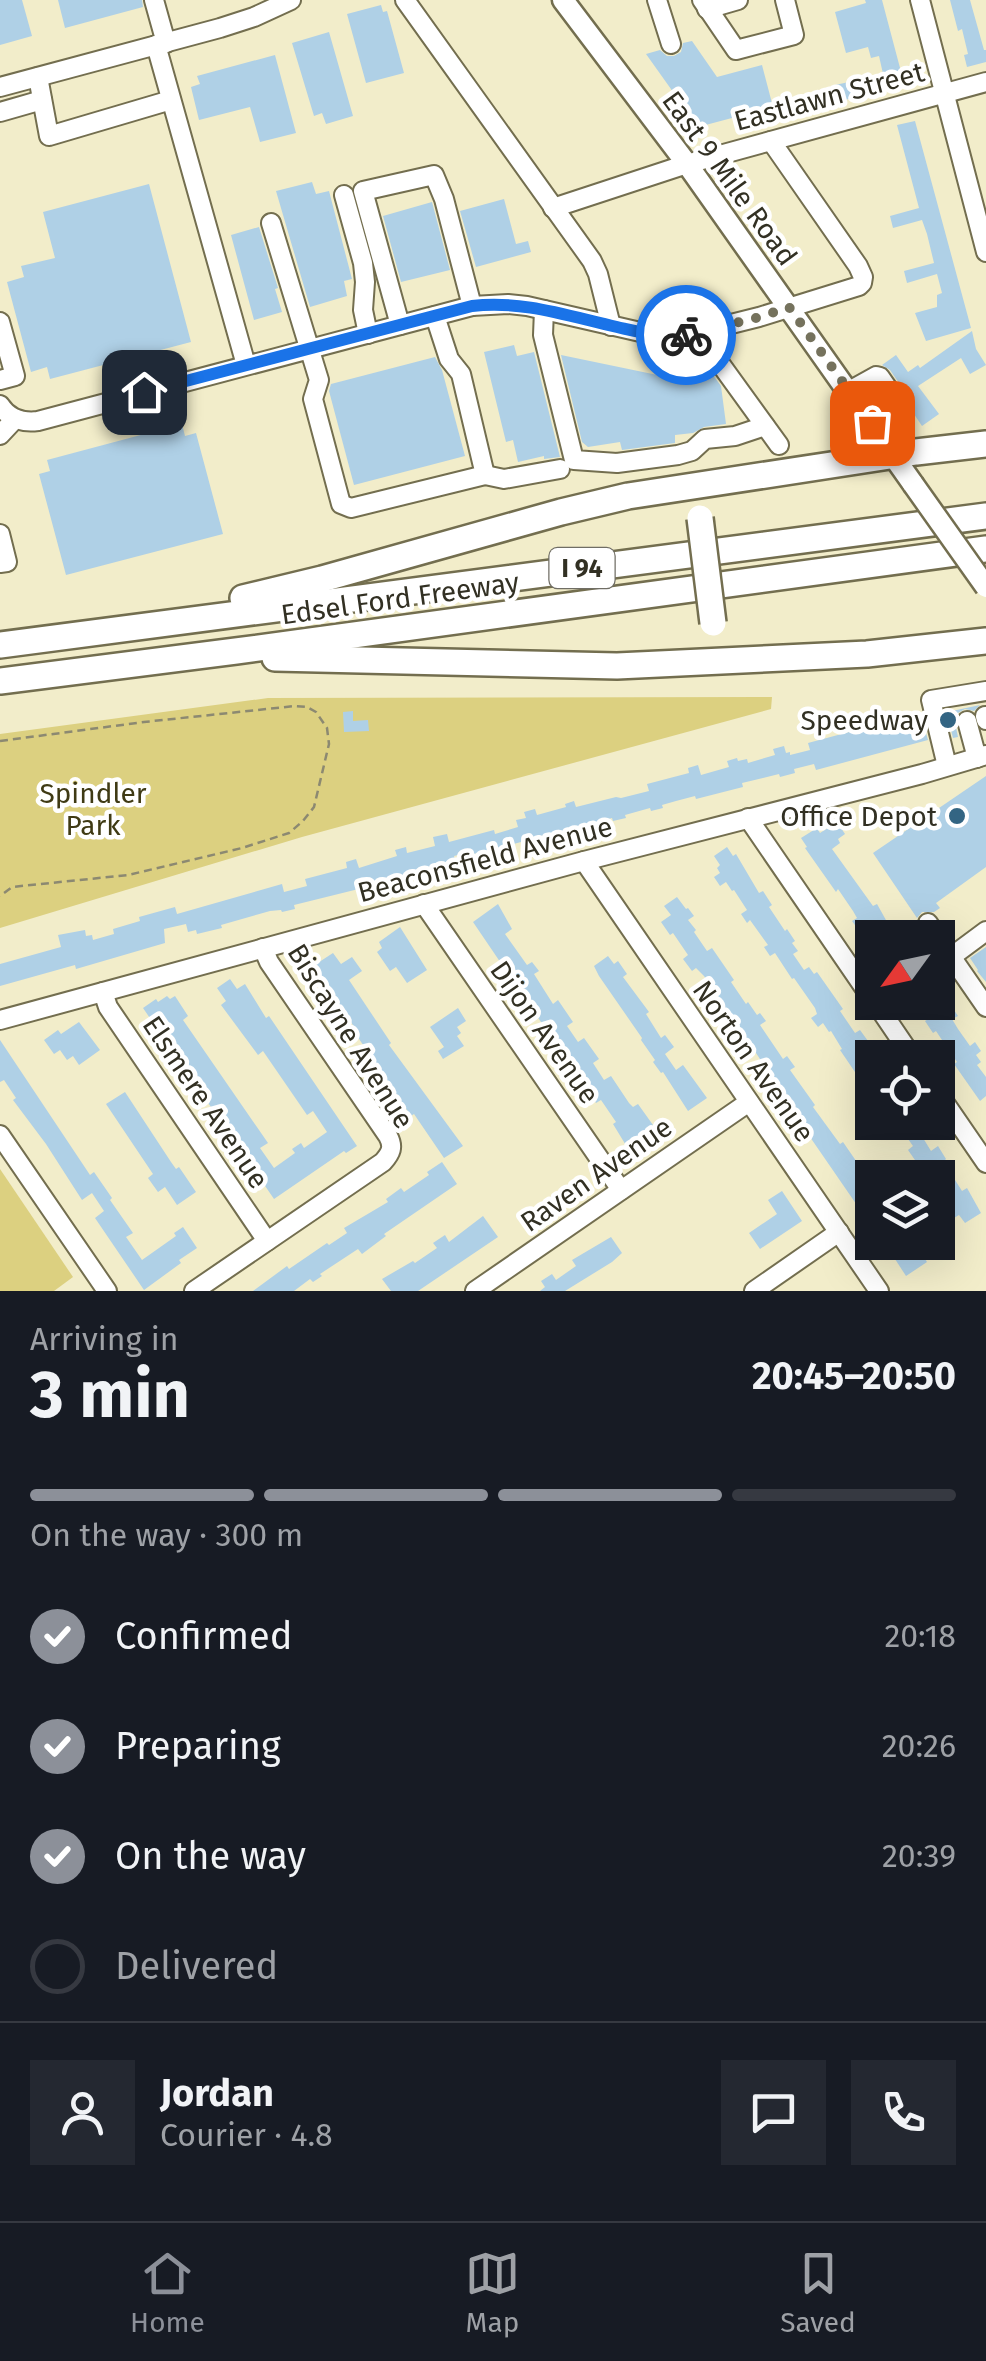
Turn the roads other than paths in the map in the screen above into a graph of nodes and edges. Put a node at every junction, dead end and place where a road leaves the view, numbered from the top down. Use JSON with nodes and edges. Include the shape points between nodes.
{"nodes":[{"id":1,"x":154,"y":0,"type":"edge"},
{"id":2,"x":290,"y":0,"type":"edge"},
{"id":3,"x":405,"y":0,"type":"edge"},
{"id":4,"x":563,"y":0,"type":"edge"},
{"id":5,"x":657,"y":0,"type":"edge"},
{"id":6,"x":738,"y":0,"type":"edge"},
{"id":7,"x":785,"y":0,"type":"edge"},
{"id":8,"x":920,"y":0,"type":"edge"},
{"id":9,"x":705,"y":4,"type":"edge"},
{"id":10,"x":267,"y":6,"type":"edge"},
{"id":11,"x":161,"y":44,"type":"junction"},
{"id":12,"x":671,"y":44,"type":"dead end"},
{"id":13,"x":38,"y":77,"type":"junction"},
{"id":14,"x":986,"y":82,"type":"edge"},
{"id":15,"x":0,"y":87,"type":"edge"},
{"id":16,"x":945,"y":93,"type":"junction"},
{"id":17,"x":42,"y":100,"type":"junction"},
{"id":18,"x":171,"y":100,"type":"junction"},
{"id":19,"x":0,"y":112,"type":"edge"},
{"id":20,"x":770,"y":141,"type":"junction"},
{"id":21,"x":687,"y":164,"type":"junction"},
{"id":22,"x":344,"y":195,"type":"dead end"},
{"id":23,"x":553,"y":208,"type":"junction"},
{"id":24,"x":271,"y":223,"type":"dead end"},
{"id":25,"x":986,"y":252,"type":"edge"},
{"id":26,"x":472,"y":306,"type":"junction"},
{"id":27,"x":789,"y":307,"type":"junction"},
{"id":28,"x":544,"y":310,"type":"junction"},
{"id":29,"x":435,"y":316,"type":"junction"},
{"id":30,"x":0,"y":322,"type":"edge"},
{"id":31,"x":400,"y":326,"type":"junction"},
{"id":32,"x":610,"y":326,"type":"junction"},
{"id":33,"x":698,"y":332,"type":"junction"},
{"id":34,"x":368,"y":334,"type":"junction"},
{"id":35,"x":308,"y":349,"type":"junction"},
{"id":36,"x":246,"y":365,"type":"junction"},
{"id":37,"x":0,"y":380,"type":"edge"},
{"id":38,"x":849,"y":391,"type":"junction"},
{"id":39,"x":0,"y":405,"type":"edge"},
{"id":40,"x":15,"y":419,"type":"junction"},
{"id":41,"x":872,"y":423,"type":"junction"},
{"id":42,"x":765,"y":426,"type":"junction"},
{"id":43,"x":0,"y":435,"type":"edge"},
{"id":44,"x":986,"y":444,"type":"edge"},
{"id":45,"x":779,"y":446,"type":"dead end"},
{"id":46,"x":892,"y":456,"type":"junction"},
{"id":47,"x":560,"y":470,"type":"dead end"},
{"id":48,"x":486,"y":475,"type":"junction"},
{"id":49,"x":712,"y":482,"type":"junction"},
{"id":50,"x":986,"y":516,"type":"edge"},
{"id":51,"x":0,"y":534,"type":"edge"},
{"id":52,"x":986,"y":549,"type":"edge"},
{"id":53,"x":0,"y":564,"type":"edge"},
{"id":54,"x":986,"y":587,"type":"edge"},
{"id":55,"x":177,"y":621,"type":"junction"},
{"id":56,"x":986,"y":642,"type":"edge"},
{"id":57,"x":0,"y":645,"type":"edge"},
{"id":58,"x":236,"y":651,"type":"junction"},
{"id":59,"x":728,"y":662,"type":"junction"},
{"id":60,"x":0,"y":681,"type":"edge"},
{"id":61,"x":976,"y":710,"type":"edge"},
{"id":62,"x":981,"y":756,"type":"edge"},
{"id":63,"x":946,"y":766,"type":"junction"},
{"id":64,"x":748,"y":818,"type":"junction"},
{"id":65,"x":584,"y":861,"type":"junction"},
{"id":66,"x":424,"y":904,"type":"junction"},
{"id":67,"x":986,"y":931,"type":"edge"},
{"id":68,"x":263,"y":948,"type":"junction"},
{"id":69,"x":955,"y":954,"type":"edge"},
{"id":70,"x":955,"y":963,"type":"edge"},
{"id":71,"x":855,"y":973,"type":"edge"},
{"id":72,"x":102,"y":992,"type":"junction"},
{"id":73,"x":986,"y":1008,"type":"edge"},
{"id":74,"x":0,"y":1020,"type":"edge"},
{"id":75,"x":749,"y":1102,"type":"junction"},
{"id":76,"x":955,"y":1118,"type":"edge"},
{"id":77,"x":0,"y":1135,"type":"edge"},
{"id":78,"x":986,"y":1163,"type":"edge"},
{"id":79,"x":621,"y":1190,"type":"junction"},
{"id":80,"x":839,"y":1232,"type":"junction"},
{"id":81,"x":267,"y":1241,"type":"junction"},
{"id":82,"x":106,"y":1291,"type":"edge"},
{"id":83,"x":194,"y":1291,"type":"edge"},
{"id":84,"x":475,"y":1291,"type":"edge"},
{"id":85,"x":754,"y":1291,"type":"edge"},
{"id":86,"x":880,"y":1291,"type":"edge"}],
"edges":[{"from":1,"to":11,"type":"street"},
{"from":2,"to":10,"type":"street"},
{"from":3,"to":23,"type":"street"},
{"from":4,"to":21,"type":"main road","name":"East 9 Mile Road"},
{"from":5,"to":12,"type":"street"},
{"from":6,"to":9,"type":"street"},
{"from":7,"to":9,"type":"street","via":[[794,35],[736,50]]},
{"from":8,"to":16,"type":"street"},
{"from":10,"to":11,"type":"street"},
{"from":11,"to":13,"type":"street"},
{"from":11,"to":18,"type":"street"},
{"from":13,"to":15,"type":"street"},
{"from":13,"to":17,"type":"street"},
{"from":14,"to":16,"type":"street","name":"Eastlawn Street"},
{"from":16,"to":20,"type":"street","name":"Eastlawn Street"},
{"from":16,"to":25,"type":"street"},
{"from":17,"to":18,"type":"street","via":[[49,136]]},
{"from":17,"to":19,"type":"street"},
{"from":18,"to":36,"type":"street"},
{"from":20,"to":21,"type":"street","name":"Eastlawn Street"},
{"from":20,"to":27,"type":"street","via":[[863,277],[859,286]]},
{"from":21,"to":23,"type":"street","name":"Eastlawn Street"},
{"from":21,"to":27,"type":"main road","name":"East 9 Mile Road"},
{"from":22,"to":34,"type":"street","via":[[363,264]]},
{"from":23,"to":32,"type":"street","via":[[592,261]]},
{"from":24,"to":35,"type":"street"},
{"from":26,"to":28,"type":"street"},
{"from":26,"to":29,"type":"street"},
{"from":26,"to":31,"type":"street","via":[[434,175],[363,190]]},
{"from":27,"to":33,"type":"street"},
{"from":27,"to":38,"type":"main road","name":"East 9 Mile Road"},
{"from":28,"to":32,"type":"street"},
{"from":28,"to":42,"type":"street","via":[[543,335],[574,460],[617,463],[678,455],[704,439]]},
{"from":29,"to":31,"type":"street"},
{"from":29,"to":48,"type":"street","via":[[461,374]]},
{"from":30,"to":37,"type":"street","via":[[15,376]]},
{"from":31,"to":34,"type":"street"},
{"from":32,"to":33,"type":"street","via":[[664,336]]},
{"from":33,"to":42,"type":"street"},
{"from":34,"to":35,"type":"street"},
{"from":35,"to":36,"type":"street"},
{"from":35,"to":48,"type":"street","via":[[318,380],[313,399],[341,504],[351,508]]},
{"from":36,"to":40,"type":"street","via":[[38,421]]},
{"from":38,"to":41,"type":"main road","name":"East 9 Mile Road"},
{"from":38,"to":41,"type":"street","via":[[880,377],[898,403]]},
{"from":39,"to":40,"type":"street"},
{"from":40,"to":43,"type":"street"},
{"from":41,"to":46,"type":"main road","name":"East 9 Mile Road"},
{"from":42,"to":45,"type":"street"},
{"from":44,"to":46,"type":"highway"},
{"from":46,"to":49,"type":"highway"},
{"from":46,"to":54,"type":"main road","name":"East 9 Mile Road","bridge":true},
{"from":47,"to":48,"type":"street","via":[[504,479]]},
{"from":49,"to":55,"type":"highway","via":[[596,503],[220,602]]},
{"from":49,"to":59,"type":"highway","bridge":true,"via":[[700,518],[713,623]]},
{"from":50,"to":55,"type":"highway","name":"Edsel Ford Freeway","number":"I 94"},
{"from":51,"to":53,"type":"street","via":[[7,562]]},
{"from":52,"to":58,"type":"highway","name":"Edsel Ford Freeway","number":"I 94"},
{"from":55,"to":57,"type":"highway","name":"Edsel Ford Freeway","number":"I 94"},
{"from":56,"to":59,"type":"highway"},
{"from":58,"to":59,"type":"highway","via":[[281,660]]},
{"from":58,"to":60,"type":"highway","name":"Edsel Ford Freeway","number":"I 94"},
{"from":61,"to":62,"type":"street"},
{"from":61,"to":63,"type":"street","via":[[931,700]]},
{"from":62,"to":63,"type":"street","name":"Beaconsfield Avenue"},
{"from":63,"to":64,"type":"street","name":"Beaconsfield Avenue"},
{"from":64,"to":65,"type":"street","name":"Beaconsfield Avenue"},
{"from":64,"to":71,"type":"street"},
{"from":65,"to":66,"type":"street","name":"Beaconsfield Avenue"},
{"from":65,"to":75,"type":"street","name":"Norton Avenue"},
{"from":66,"to":68,"type":"street","name":"Beaconsfield Avenue"},
{"from":66,"to":79,"type":"street","name":"Dijon Avenue"},
{"from":67,"to":69,"type":"street"},
{"from":68,"to":72,"type":"street","name":"Beaconsfield Avenue"},
{"from":68,"to":81,"type":"street","name":"Biscayne Avenue","via":[[391,1142],[383,1162]]},
{"from":70,"to":73,"type":"street"},
{"from":72,"to":74,"type":"street","name":"Beaconsfield Avenue"},
{"from":72,"to":81,"type":"street","name":"Elsmere Avenue"},
{"from":75,"to":79,"type":"street","name":"Raven Avenue"},
{"from":75,"to":80,"type":"street","name":"Norton Avenue"},
{"from":76,"to":78,"type":"street"},
{"from":77,"to":82,"type":"street"},
{"from":79,"to":84,"type":"street","name":"Raven Avenue"},
{"from":80,"to":85,"type":"street"},
{"from":80,"to":86,"type":"street","name":"Norton Avenue"},
{"from":81,"to":83,"type":"street"}]}
